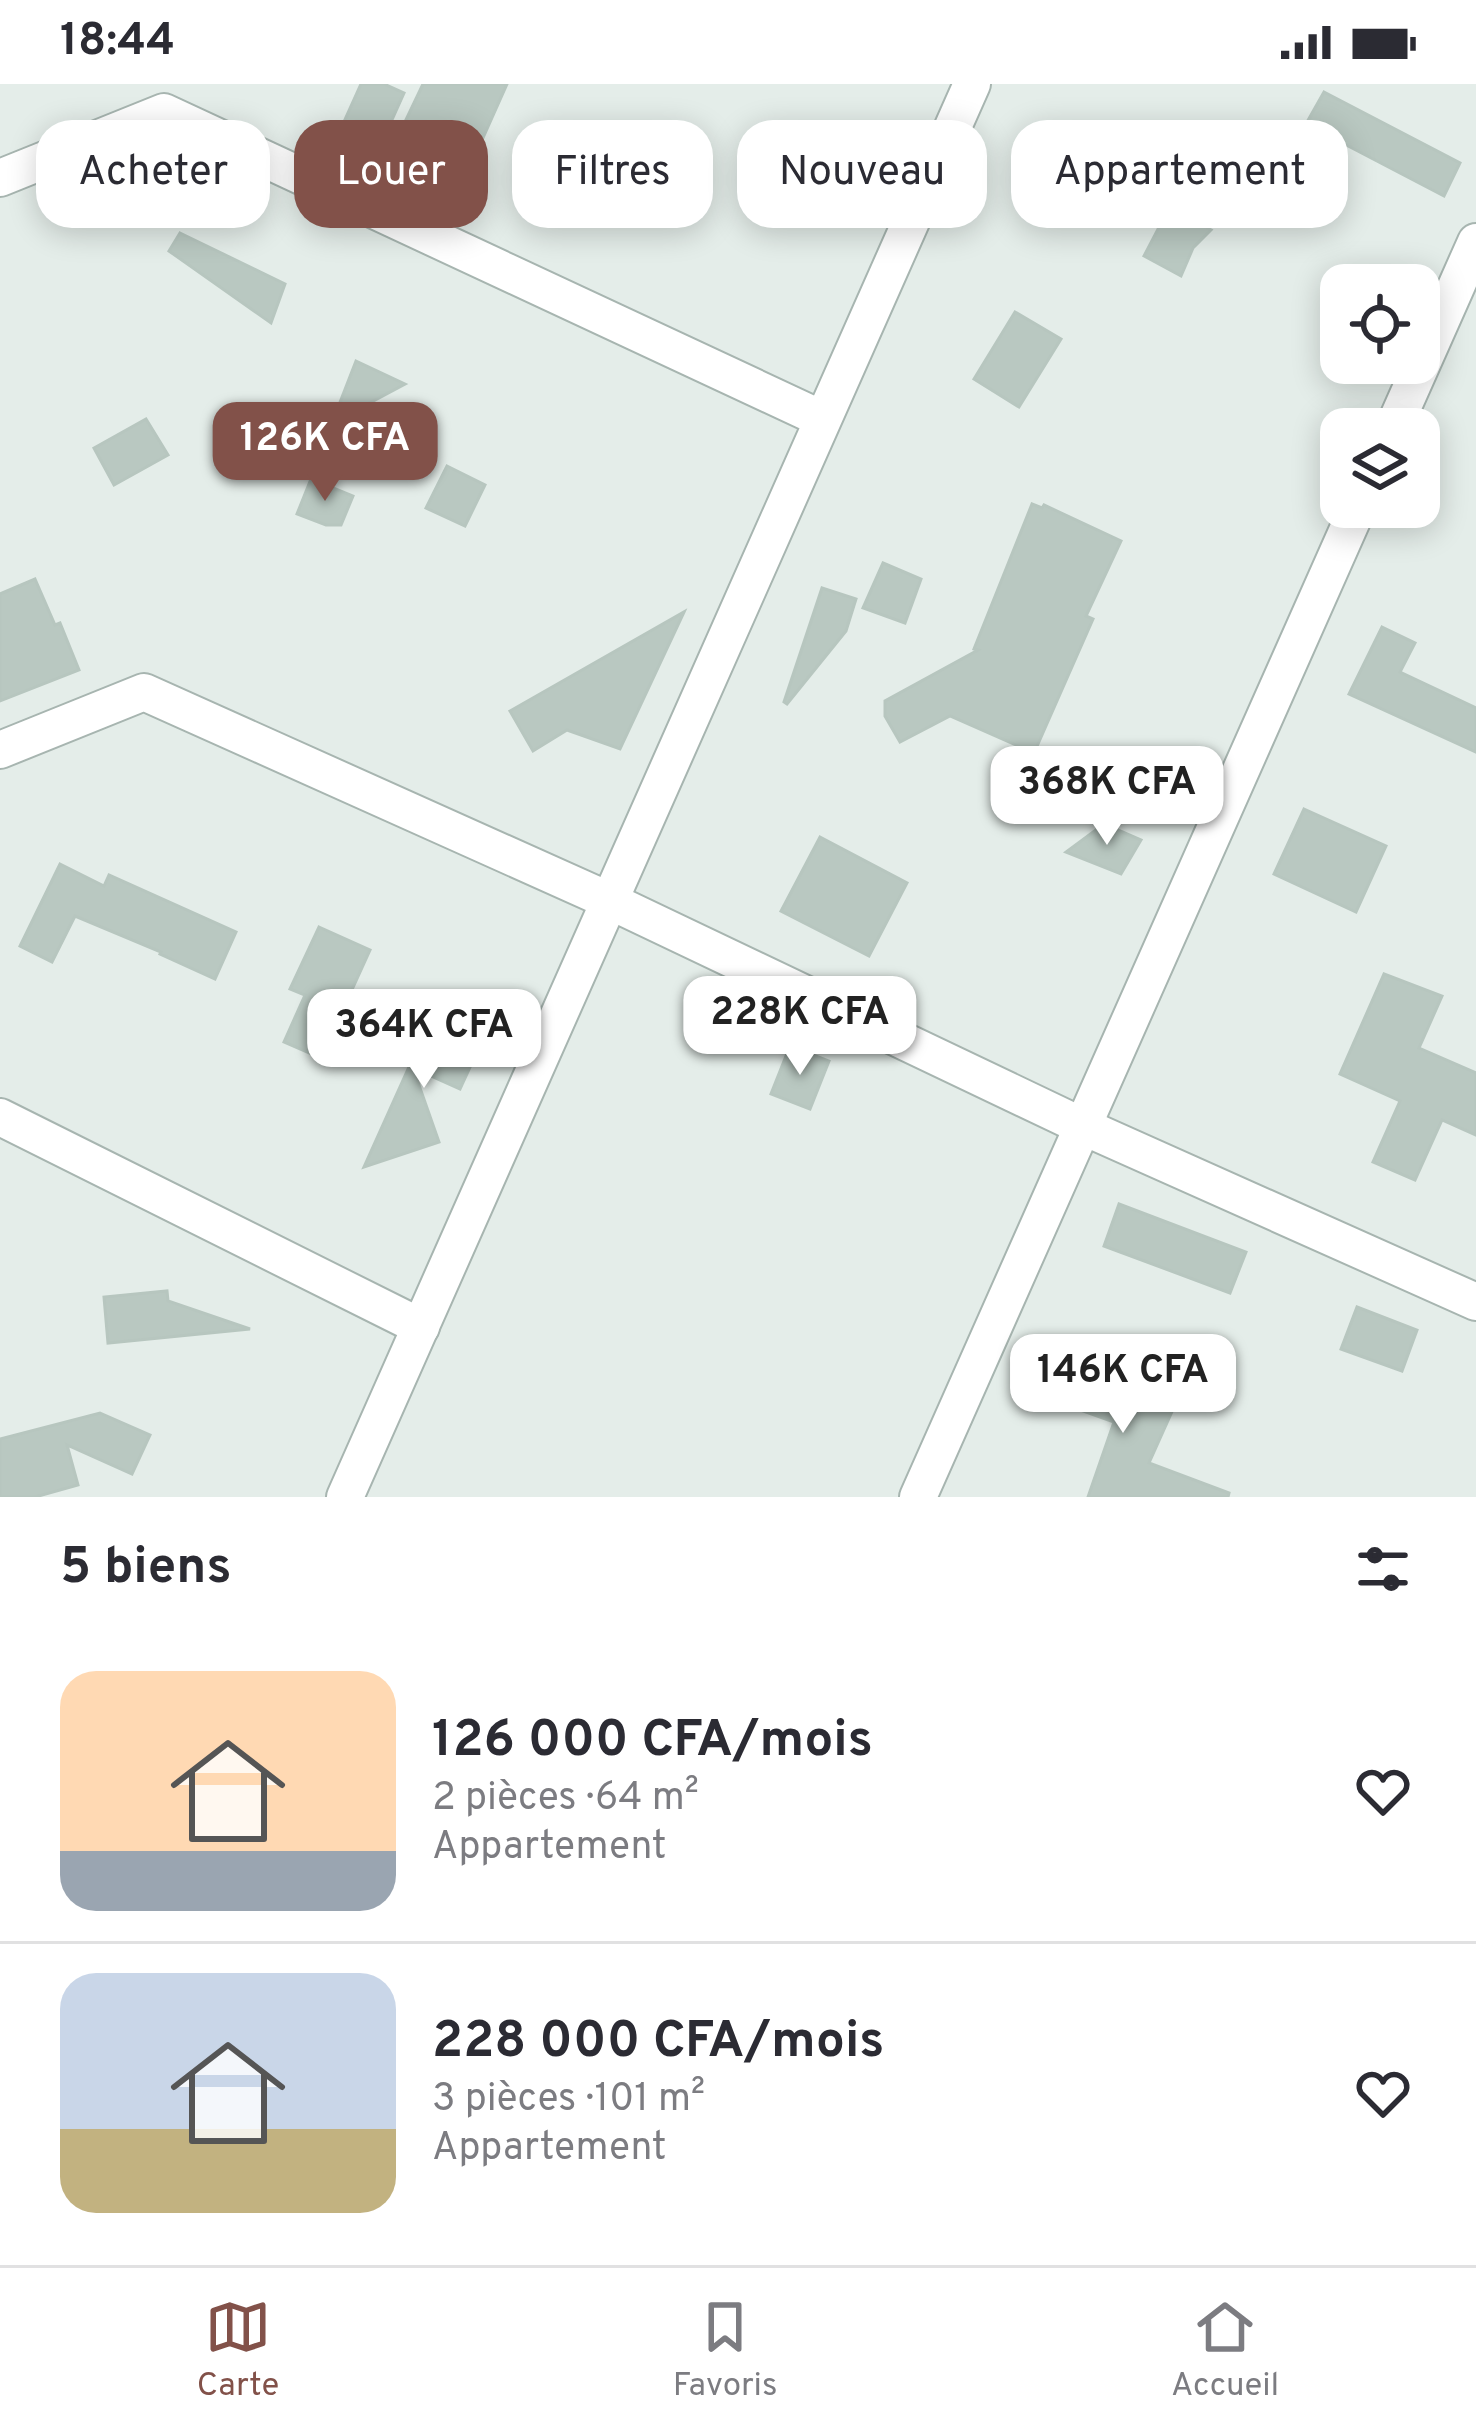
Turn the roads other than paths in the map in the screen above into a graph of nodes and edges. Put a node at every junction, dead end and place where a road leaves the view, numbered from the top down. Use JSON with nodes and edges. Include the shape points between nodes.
{"nodes":[{"id":1,"x":972,"y":84,"type":"edge"},
{"id":2,"x":0,"y":178,"type":"edge"},
{"id":3,"x":1476,"y":242,"type":"edge"},
{"id":4,"x":1402,"y":408,"type":"edge"},
{"id":5,"x":823,"y":419,"type":"junction"},
{"id":6,"x":1349,"y":528,"type":"edge"},
{"id":7,"x":0,"y":750,"type":"edge"},
{"id":8,"x":610,"y":901,"type":"junction"},
{"id":9,"x":0,"y":1117,"type":"edge"},
{"id":10,"x":1082,"y":1126,"type":"junction"},
{"id":11,"x":1476,"y":1302,"type":"edge"},
{"id":12,"x":421,"y":1327,"type":"junction"},
{"id":13,"x":345,"y":1497,"type":"edge"},
{"id":14,"x":918,"y":1497,"type":"edge"}],
"edges":[{"from":1,"to":5,"type":"street"},
{"from":2,"to":5,"type":"street","via":[[164,112]]},
{"from":3,"to":4,"type":"street"},
{"from":5,"to":8,"type":"street"},
{"from":6,"to":10,"type":"street"},
{"from":7,"to":8,"type":"street","via":[[144,692]]},
{"from":8,"to":10,"type":"street"},
{"from":8,"to":12,"type":"street"},
{"from":9,"to":12,"type":"street"},
{"from":10,"to":11,"type":"street"},
{"from":10,"to":14,"type":"street"},
{"from":12,"to":13,"type":"street"}]}
